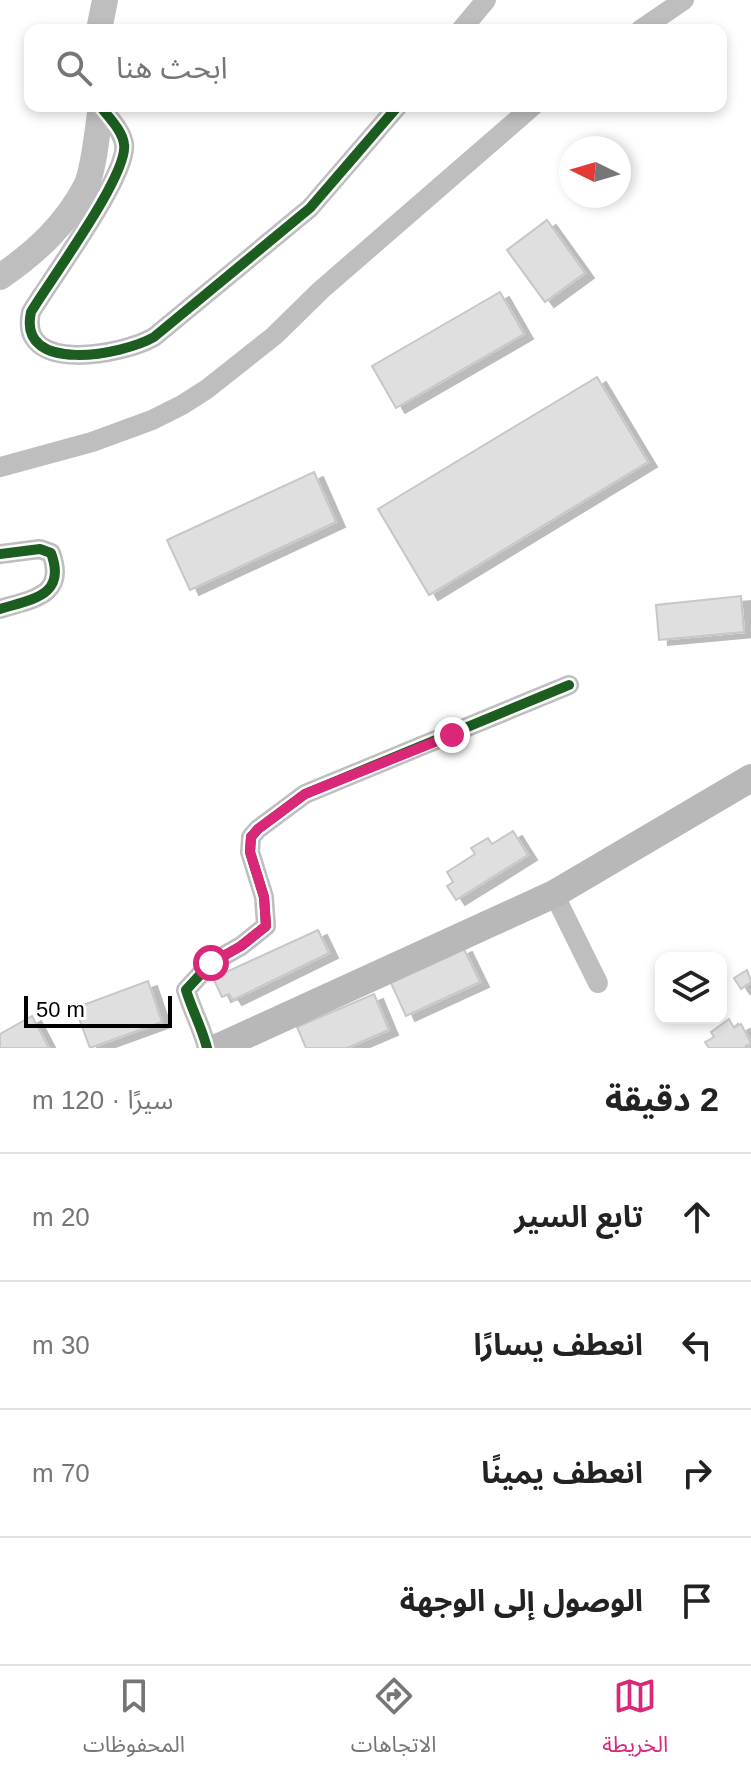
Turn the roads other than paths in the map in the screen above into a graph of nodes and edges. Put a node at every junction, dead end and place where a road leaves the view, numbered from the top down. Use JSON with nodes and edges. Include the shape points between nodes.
{"nodes":[{"id":1,"x":105,"y":0,"type":"edge"},
{"id":2,"x":486,"y":0,"type":"edge"},
{"id":3,"x":684,"y":0,"type":"edge"},
{"id":4,"x":100,"y":24,"type":"edge"},
{"id":5,"x":466,"y":24,"type":"edge"},
{"id":6,"x":649,"y":24,"type":"edge"},
{"id":7,"x":100,"y":112,"type":"edge"},
{"id":8,"x":105,"y":112,"type":"edge"},
{"id":9,"x":393,"y":112,"type":"edge"},
{"id":10,"x":526,"y":112,"type":"edge"},
{"id":11,"x":0,"y":277,"type":"edge"},
{"id":12,"x":0,"y":467,"type":"edge"},
{"id":13,"x":0,"y":554,"type":"edge"},
{"id":14,"x":0,"y":609,"type":"edge"},
{"id":15,"x":569,"y":685,"type":"dead end"},
{"id":16,"x":751,"y":778,"type":"edge"},
{"id":17,"x":554,"y":894,"type":"junction"},
{"id":18,"x":598,"y":983,"type":"dead end"},
{"id":19,"x":207,"y":1048,"type":"edge"},
{"id":20,"x":217,"y":1048,"type":"edge"}],
"edges":[{"from":1,"to":4,"type":"street"},
{"from":2,"to":5,"type":"street"},
{"from":3,"to":6,"type":"street"},
{"from":7,"to":11,"type":"street","via":[[87,184],[35,253]]},
{"from":8,"to":9,"type":"street","via":[[120,132],[124,154],[106,196],[31,312],[28,326],[44,350],[113,353],[154,337],[310,208]]},
{"from":10,"to":12,"type":"street","via":[[207,389],[152,420]]},
{"from":13,"to":14,"type":"street","via":[[40,549],[51,553],[56,567],[49,589]]},
{"from":15,"to":19,"type":"street","via":[[305,794],[258,829],[250,852],[264,897],[266,926],[211,963],[186,990]]},
{"from":16,"to":17,"type":"main road"},
{"from":17,"to":18,"type":"street"},
{"from":17,"to":20,"type":"main road"}]}
